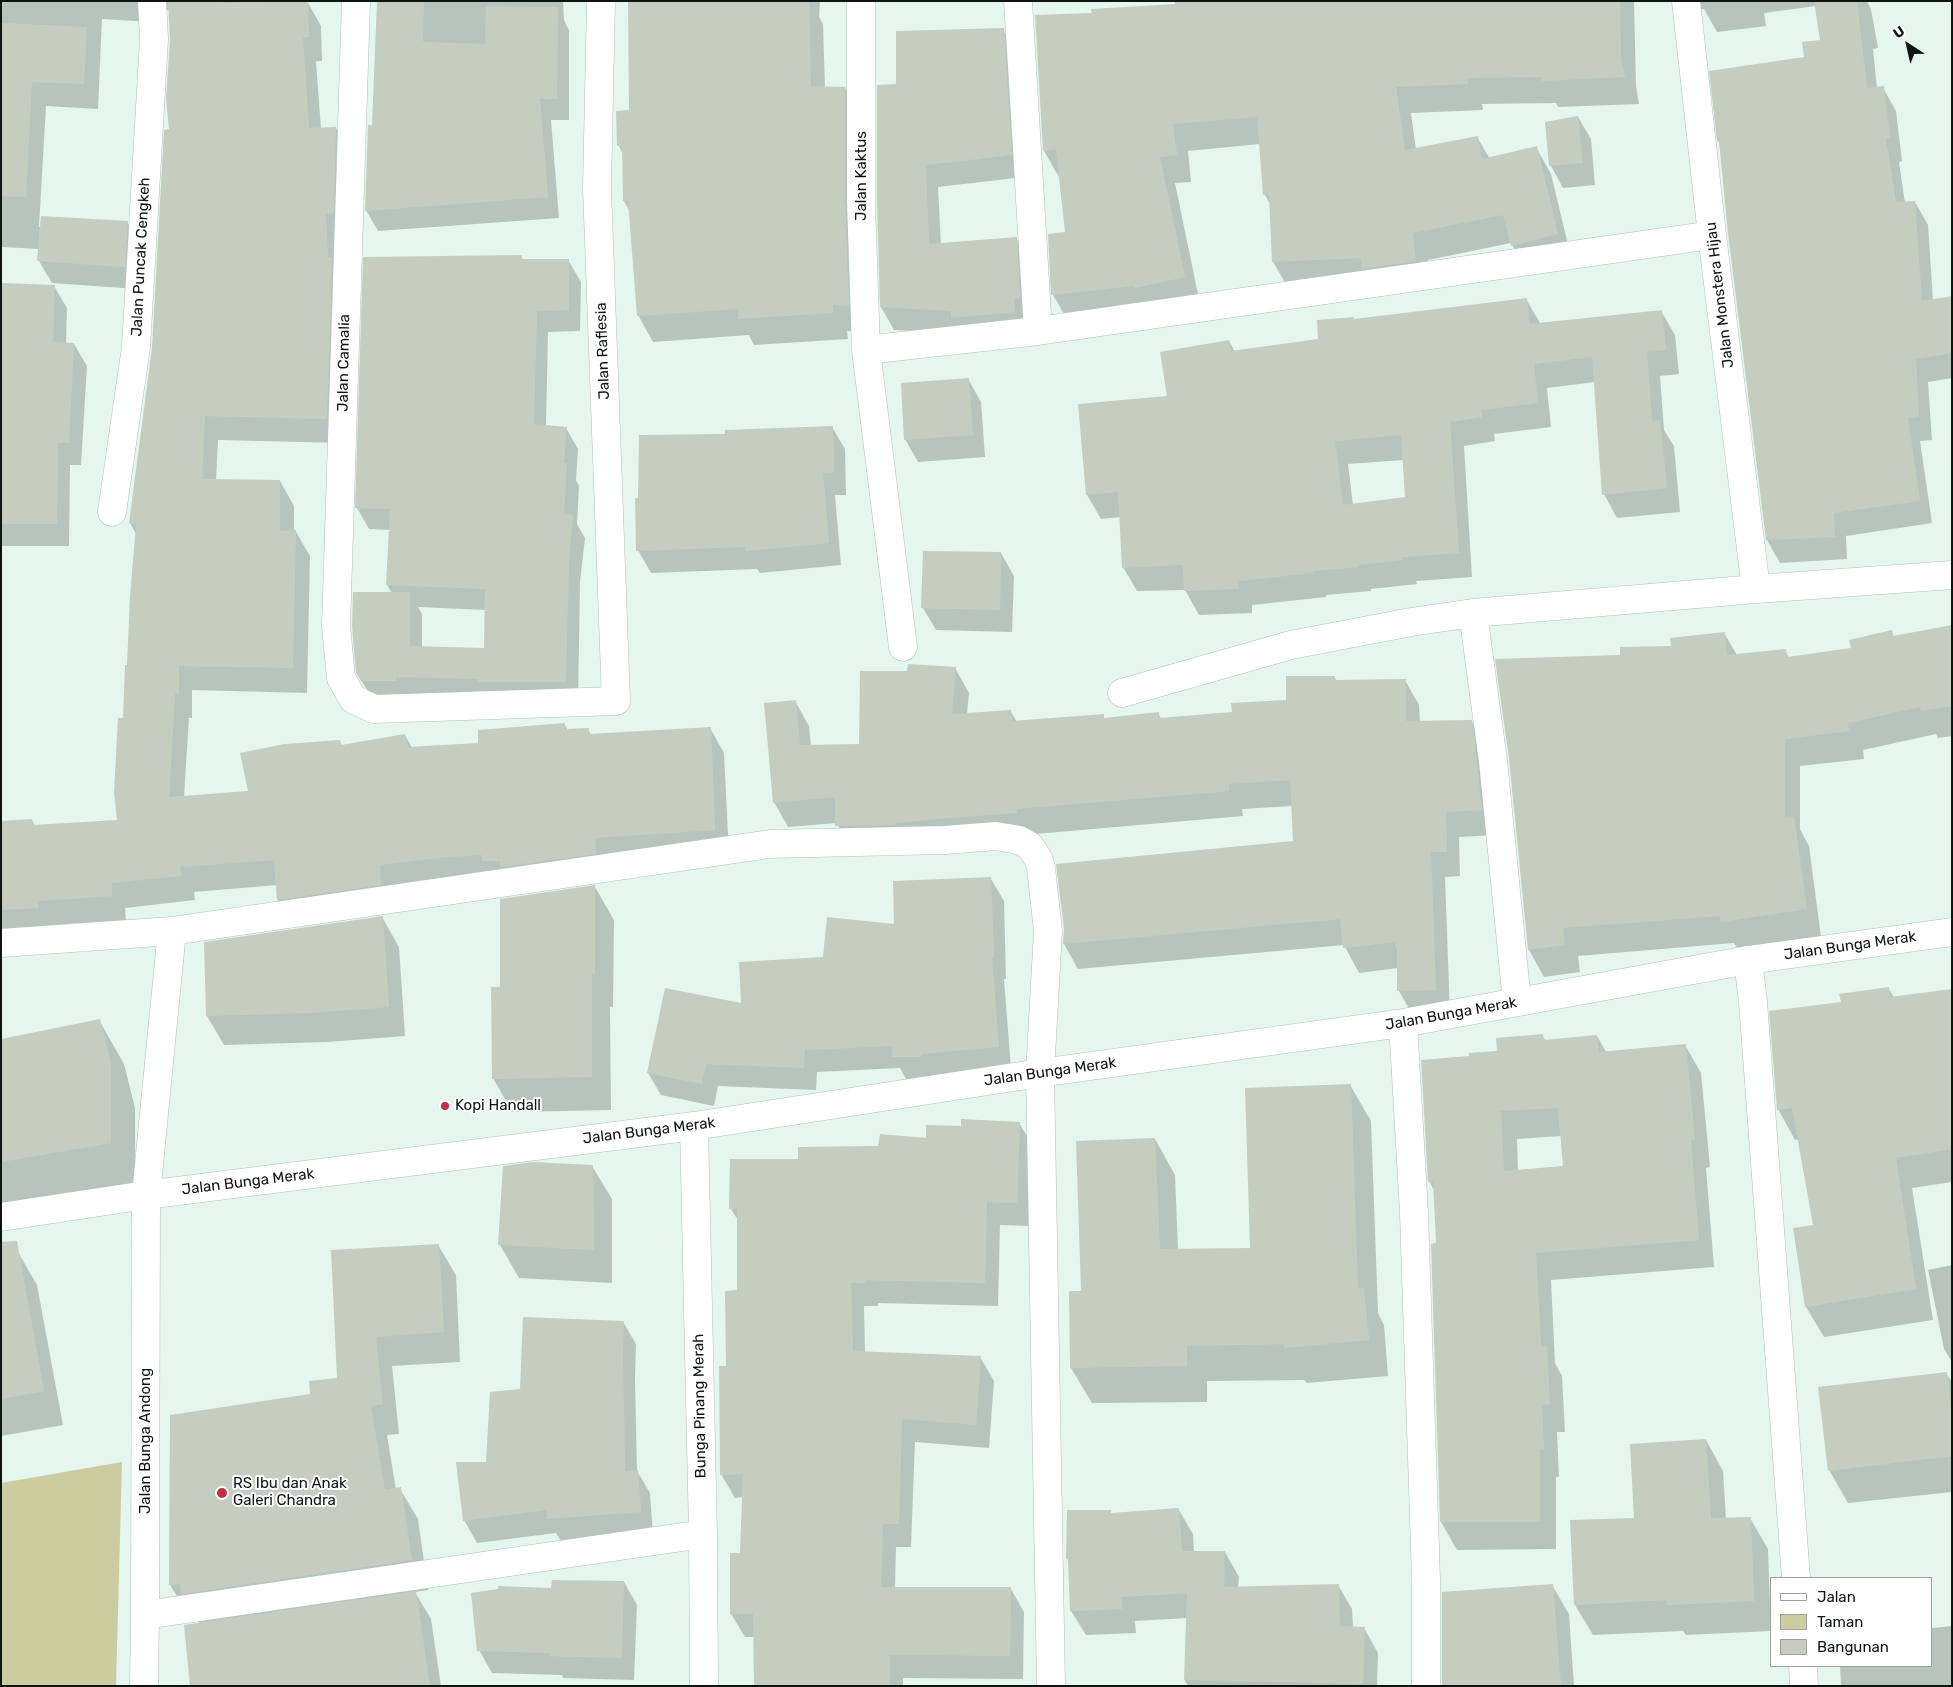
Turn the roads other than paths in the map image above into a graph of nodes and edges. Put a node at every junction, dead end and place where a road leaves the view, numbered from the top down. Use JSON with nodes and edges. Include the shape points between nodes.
{"nodes":[{"id":1,"x":152,"y":1,"type":"edge"},
{"id":2,"x":356,"y":1,"type":"edge"},
{"id":3,"x":601,"y":1,"type":"edge"},
{"id":4,"x":861,"y":1,"type":"edge"},
{"id":5,"x":1018,"y":1,"type":"edge"},
{"id":6,"x":1686,"y":1,"type":"edge"},
{"id":7,"x":1712,"y":234,"type":"junction"},
{"id":8,"x":1038,"y":331,"type":"junction"},
{"id":9,"x":866,"y":350,"type":"junction"},
{"id":10,"x":112,"y":512,"type":"dead end"},
{"id":11,"x":1952,"y":575,"type":"edge"},
{"id":12,"x":1756,"y":589,"type":"junction"},
{"id":13,"x":1473,"y":613,"type":"junction"},
{"id":14,"x":903,"y":647,"type":"dead end"},
{"id":15,"x":1122,"y":693,"type":"dead end"},
{"id":16,"x":616,"y":701,"type":"joint"},
{"id":17,"x":172,"y":931,"type":"junction"},
{"id":18,"x":1952,"y":932,"type":"edge"},
{"id":19,"x":1,"y":944,"type":"edge"},
{"id":20,"x":1748,"y":960,"type":"junction"},
{"id":21,"x":1517,"y":1002,"type":"junction"},
{"id":22,"x":1403,"y":1023,"type":"junction"},
{"id":23,"x":1040,"y":1073,"type":"junction"},
{"id":24,"x":694,"y":1126,"type":"junction"},
{"id":25,"x":146,"y":1195,"type":"junction"},
{"id":26,"x":1,"y":1217,"type":"edge"},
{"id":27,"x":703,"y":1534,"type":"junction"},
{"id":28,"x":1796,"y":1577,"type":"edge"},
{"id":29,"x":145,"y":1615,"type":"junction"},
{"id":30,"x":1803,"y":1667,"type":"edge"},
{"id":31,"x":144,"y":1686,"type":"edge"},
{"id":32,"x":704,"y":1686,"type":"edge"},
{"id":33,"x":1051,"y":1686,"type":"edge"},
{"id":34,"x":1426,"y":1686,"type":"edge"},
{"id":35,"x":1804,"y":1686,"type":"edge"}],
"edges":[{"from":1,"to":10,"type":"street","name":"Jalan Puncak Cengkeh","via":[[154,39],[136,347]]},
{"from":2,"to":16,"type":"street","name":"Jalan Camalia","via":[[336,626],[341,678],[353,699],[374,709]]},
{"from":3,"to":16,"type":"street","name":"Jalan Raflesia","via":[[597,188]]},
{"from":4,"to":9,"type":"street","name":"Jalan Kaktus"},
{"from":5,"to":8,"type":"street"},
{"from":6,"to":7,"type":"street","name":"Jalan Monstera Hijau"},
{"from":7,"to":8,"type":"street"},
{"from":7,"to":12,"type":"street","name":"Jalan Monstera Hijau"},
{"from":8,"to":9,"type":"street"},
{"from":9,"to":14,"type":"street","name":"Jalan Kaktus"},
{"from":11,"to":12,"type":"street"},
{"from":12,"to":13,"type":"street"},
{"from":13,"to":15,"type":"street","via":[[1291,645]]},
{"from":13,"to":21,"type":"street","via":[[1494,761]]},
{"from":17,"to":19,"type":"street"},
{"from":17,"to":23,"type":"street","via":[[770,844],[996,836],[1019,840],[1030,846],[1041,868],[1048,932]]},
{"from":17,"to":25,"type":"street","name":"Jalan Bunga Andong"},
{"from":18,"to":20,"type":"street","name":"Jalan Bunga Merak"},
{"from":20,"to":21,"type":"street","name":"Jalan Bunga Merak"},
{"from":20,"to":28,"type":"street"},
{"from":21,"to":22,"type":"street","name":"Jalan Bunga Merak"},
{"from":22,"to":23,"type":"street","name":"Jalan Bunga Merak"},
{"from":22,"to":34,"type":"street","via":[[1414,1213],[1426,1580]]},
{"from":23,"to":24,"type":"street","name":"Jalan Bunga Merak"},
{"from":23,"to":33,"type":"street"},
{"from":24,"to":25,"type":"street","name":"Jalan Bunga Merak"},
{"from":24,"to":27,"type":"street","name":"Bunga Pinang Merah"},
{"from":25,"to":26,"type":"street","name":"Jalan Bunga Merak"},
{"from":25,"to":29,"type":"street","name":"Jalan Bunga Andong"},
{"from":27,"to":29,"type":"street"},
{"from":27,"to":32,"type":"street","name":"Bunga Pinang Merah"},
{"from":29,"to":31,"type":"street","name":"Jalan Bunga Andong"},
{"from":30,"to":35,"type":"street"}]}
